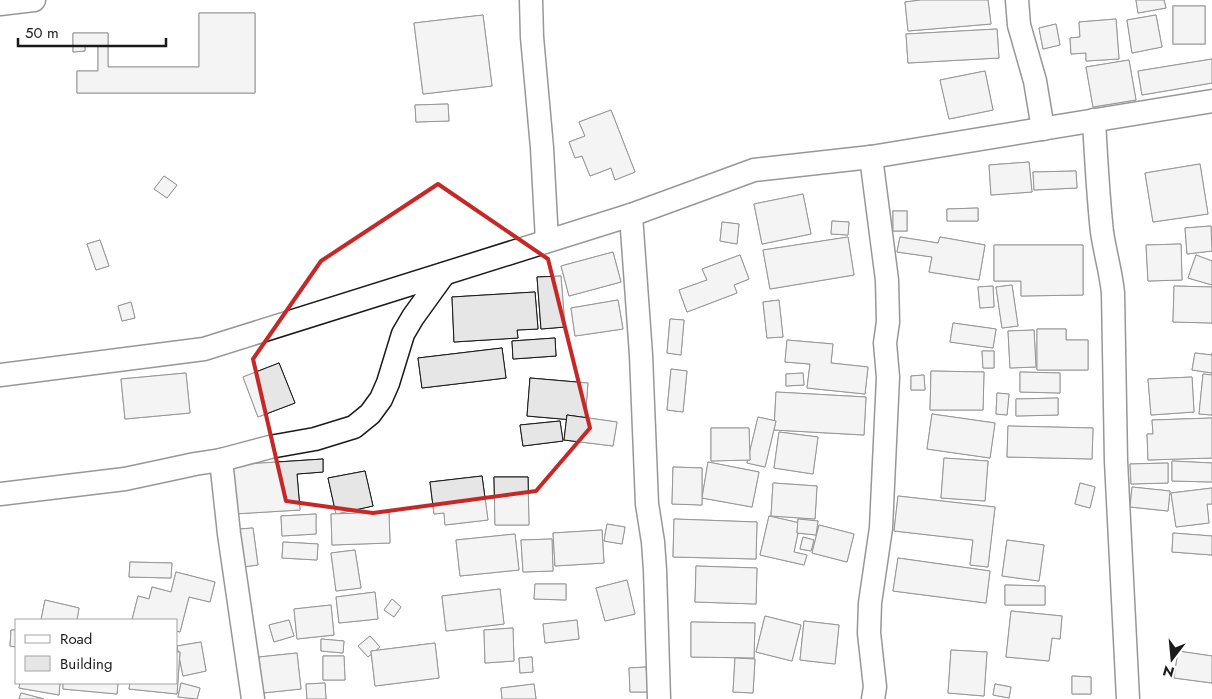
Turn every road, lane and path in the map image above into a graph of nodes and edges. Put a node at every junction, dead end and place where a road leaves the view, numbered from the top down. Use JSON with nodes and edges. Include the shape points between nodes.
{"nodes":[{"id":1,"x":34,"y":0,"type":"edge"},
{"id":2,"x":531,"y":0,"type":"edge"},
{"id":3,"x":1017,"y":0,"type":"edge"},
{"id":4,"x":0,"y":4,"type":"edge"},
{"id":5,"x":1212,"y":101,"type":"edge"},
{"id":6,"x":1094,"y":120,"type":"junction"},
{"id":7,"x":1042,"y":128,"type":"junction"},
{"id":8,"x":871,"y":157,"type":"junction"},
{"id":9,"x":632,"y":215,"type":"junction"},
{"id":10,"x":547,"y":241,"type":"junction"},
{"id":11,"x":444,"y":274,"type":"junction"},
{"id":12,"x":0,"y":375,"type":"edge"},
{"id":13,"x":221,"y":460,"type":"junction"},
{"id":14,"x":0,"y":494,"type":"edge"},
{"id":15,"x":253,"y":699,"type":"edge"},
{"id":16,"x":659,"y":699,"type":"edge"},
{"id":17,"x":874,"y":699,"type":"edge"},
{"id":18,"x":1128,"y":699,"type":"edge"}],
"edges":[{"from":1,"to":4,"type":"street"},
{"from":2,"to":10,"type":"street"},
{"from":3,"to":7,"type":"street","via":[[1019,25],[1035,81]]},
{"from":5,"to":6,"type":"street"},
{"from":6,"to":7,"type":"street"},
{"from":6,"to":18,"type":"street","via":[[1099,204],[1113,293],[1116,462]]},
{"from":7,"to":8,"type":"street"},
{"from":8,"to":9,"type":"street","via":[[754,170]]},
{"from":8,"to":17,"type":"street","via":[[887,280],[888,322],[881,528],[870,603]]},
{"from":9,"to":10,"type":"street"},
{"from":9,"to":16,"type":"street","via":[[647,504],[655,570]]},
{"from":10,"to":11,"type":"street"},
{"from":11,"to":12,"type":"street","via":[[204,349]]},
{"from":11,"to":13,"type":"street","via":[[403,334],[388,384],[370,414],[354,427]]},
{"from":13,"to":14,"type":"street","via":[[126,479]]},
{"from":13,"to":15,"type":"street","via":[[228,534]]}]}
